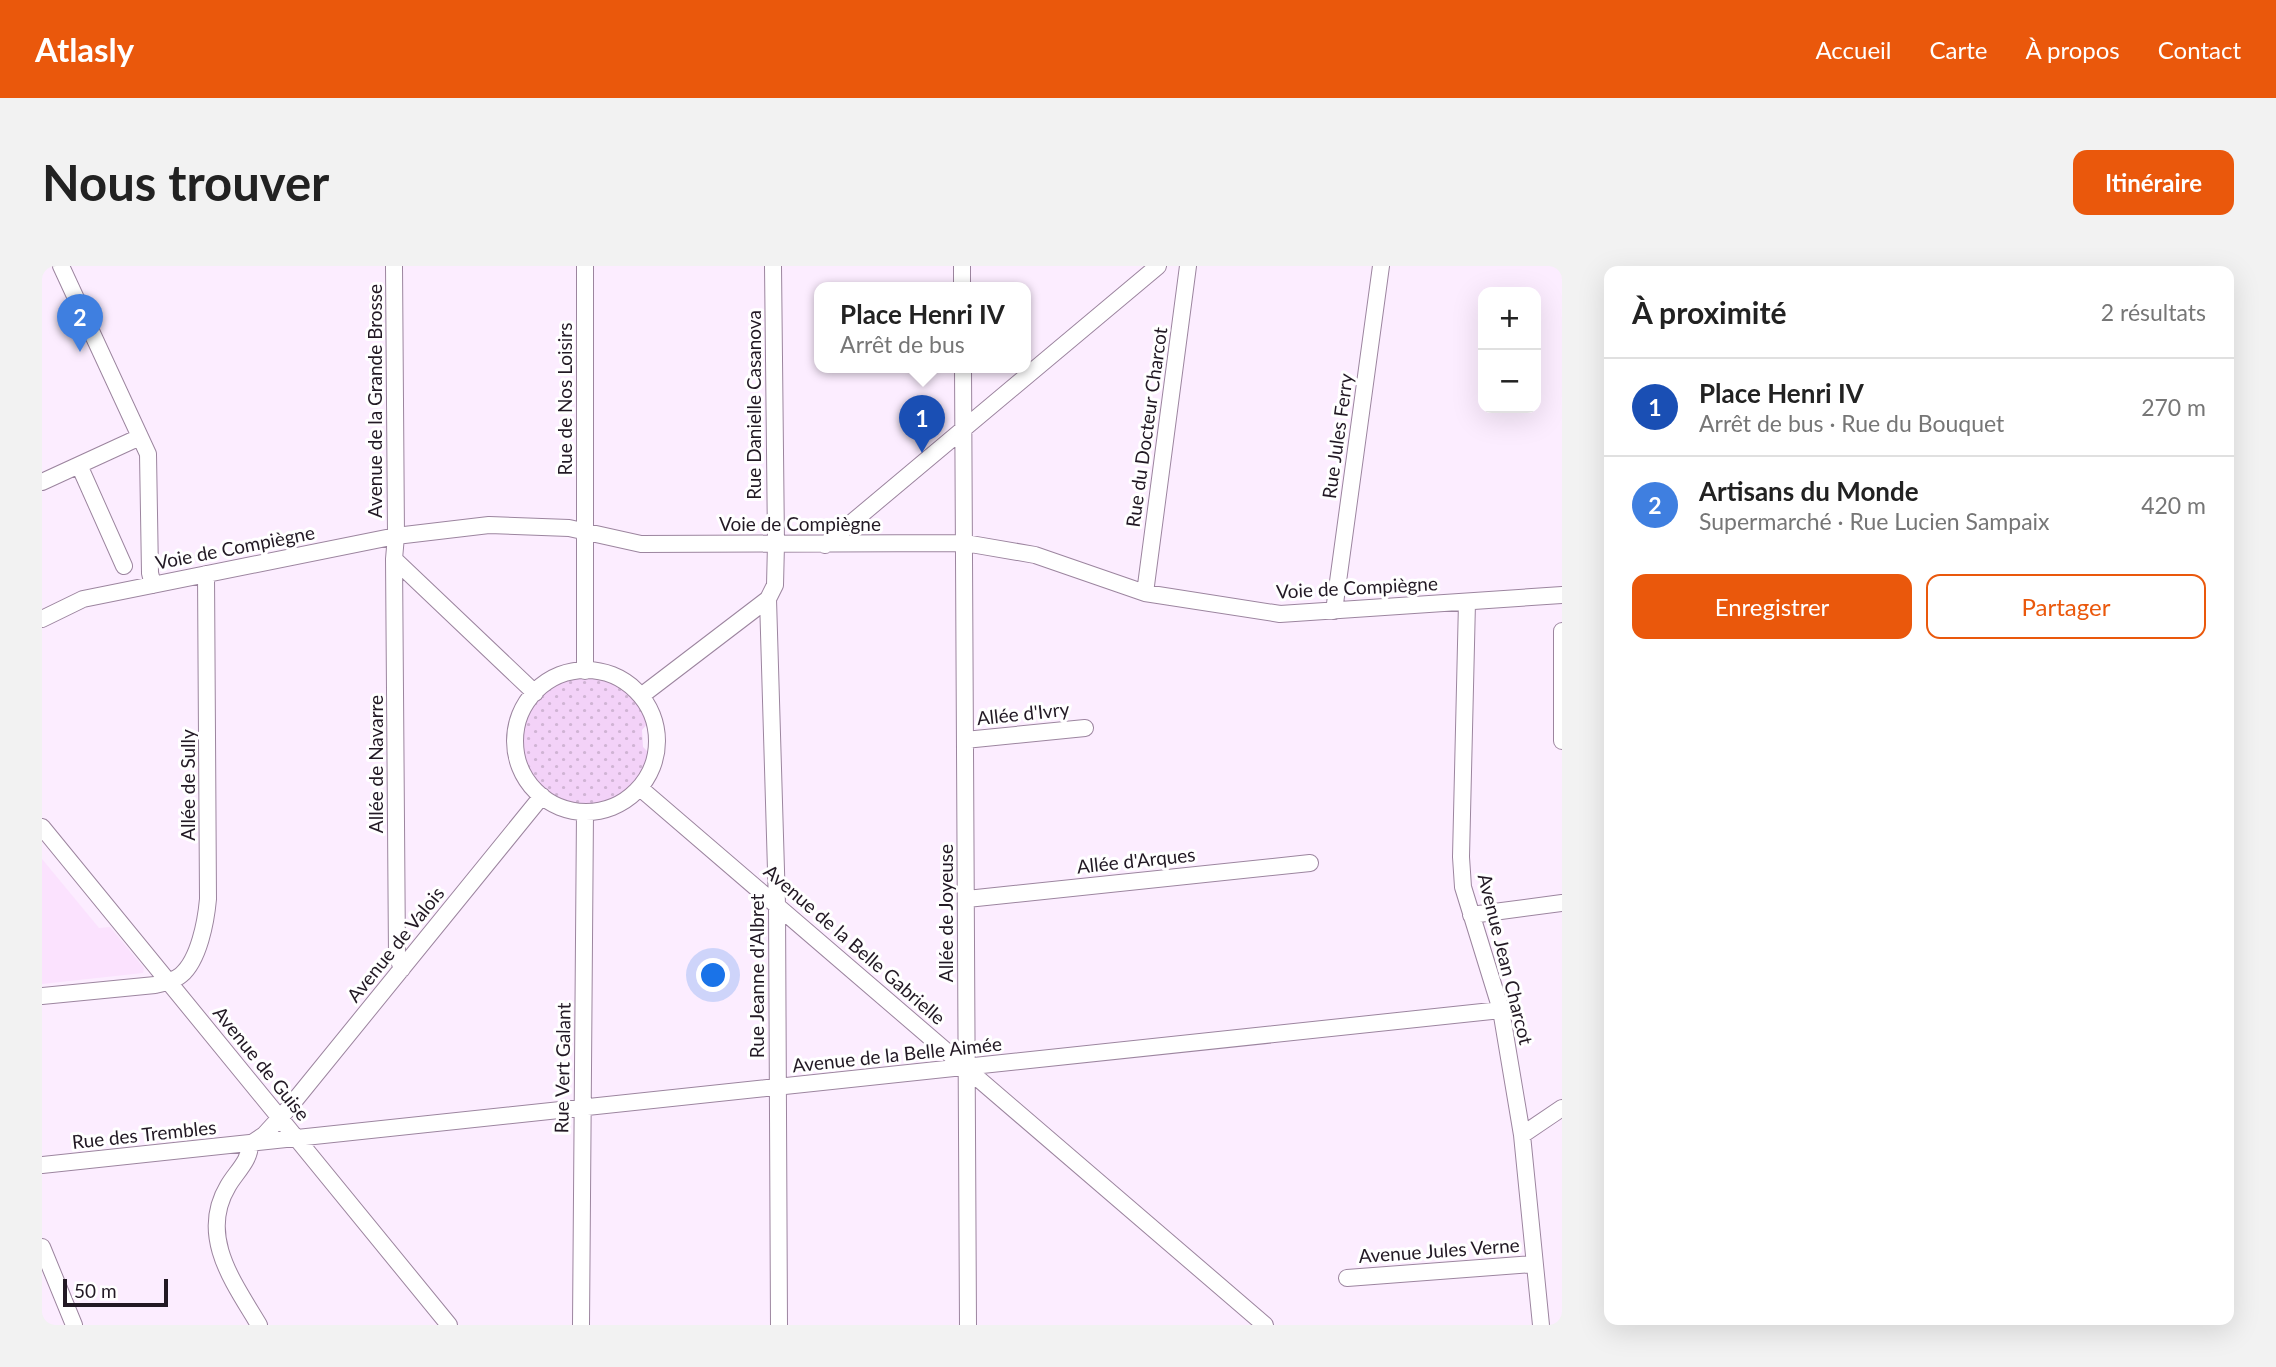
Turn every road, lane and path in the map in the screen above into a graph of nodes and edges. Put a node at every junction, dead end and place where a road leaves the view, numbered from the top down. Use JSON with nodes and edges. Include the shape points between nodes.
{"nodes":[{"id":1,"x":61,"y":266,"type":"edge"},
{"id":2,"x":394,"y":266,"type":"edge"},
{"id":3,"x":585,"y":266,"type":"edge"},
{"id":4,"x":773,"y":266,"type":"edge"},
{"id":5,"x":1158,"y":266,"type":"edge"},
{"id":6,"x":1188,"y":266,"type":"edge"},
{"id":7,"x":1381,"y":266,"type":"edge"},
{"id":8,"x":1031,"y":372,"type":"edge"},
{"id":9,"x":963,"y":373,"type":"edge"},
{"id":10,"x":1030,"y":373,"type":"edge"},
{"id":11,"x":964,"y":428,"type":"junction"},
{"id":12,"x":140,"y":437,"type":"junction"},
{"id":13,"x":79,"y":465,"type":"junction"},
{"id":14,"x":42,"y":482,"type":"edge"},
{"id":15,"x":586,"y":533,"type":"junction"},
{"id":16,"x":397,"y":536,"type":"junction"},
{"id":17,"x":965,"y":543,"type":"junction"},
{"id":18,"x":776,"y":544,"type":"junction"},
{"id":19,"x":825,"y":545,"type":"junction"},
{"id":20,"x":394,"y":559,"type":"junction"},
{"id":21,"x":124,"y":566,"type":"dead end"},
{"id":22,"x":206,"y":574,"type":"junction"},
{"id":23,"x":153,"y":585,"type":"junction"},
{"id":24,"x":1145,"y":593,"type":"junction"},
{"id":25,"x":1562,"y":595,"type":"edge"},
{"id":26,"x":768,"y":599,"type":"junction"},
{"id":27,"x":1467,"y":602,"type":"junction"},
{"id":28,"x":1334,"y":611,"type":"junction"},
{"id":29,"x":42,"y":619,"type":"edge"},
{"id":30,"x":1562,"y":631,"type":"edge"},
{"id":31,"x":585,"y":671,"type":"junction"},
{"id":32,"x":535,"y":693,"type":"junction"},
{"id":33,"x":641,"y":696,"type":"junction"},
{"id":34,"x":1085,"y":728,"type":"dead end"},
{"id":35,"x":965,"y":740,"type":"junction"},
{"id":36,"x":1562,"y":741,"type":"edge"},
{"id":37,"x":640,"y":788,"type":"junction"},
{"id":38,"x":542,"y":796,"type":"junction"},
{"id":39,"x":585,"y":812,"type":"junction"},
{"id":40,"x":42,"y":827,"type":"edge"},
{"id":41,"x":1310,"y":863,"type":"dead end"},
{"id":42,"x":967,"y":899,"type":"junction"},
{"id":43,"x":1562,"y":903,"type":"edge"},
{"id":44,"x":777,"y":904,"type":"junction"},
{"id":45,"x":1471,"y":915,"type":"junction"},
{"id":46,"x":402,"y":968,"type":"junction"},
{"id":47,"x":168,"y":982,"type":"junction"},
{"id":48,"x":42,"y":996,"type":"edge"},
{"id":49,"x":1501,"y":1010,"type":"junction"},
{"id":50,"x":967,"y":1068,"type":"junction"},
{"id":51,"x":777,"y":1087,"type":"junction"},
{"id":52,"x":582,"y":1108,"type":"junction"},
{"id":53,"x":1562,"y":1108,"type":"edge"},
{"id":54,"x":279,"y":1118,"type":"junction"},
{"id":55,"x":1522,"y":1135,"type":"junction"},
{"id":56,"x":297,"y":1139,"type":"junction"},
{"id":57,"x":250,"y":1144,"type":"junction"},
{"id":58,"x":42,"y":1165,"type":"edge"},
{"id":59,"x":42,"y":1247,"type":"edge"},
{"id":60,"x":1534,"y":1264,"type":"junction"},
{"id":61,"x":1347,"y":1278,"type":"dead end"},
{"id":62,"x":74,"y":1325,"type":"edge"},
{"id":63,"x":259,"y":1325,"type":"edge"},
{"id":64,"x":449,"y":1325,"type":"edge"},
{"id":65,"x":581,"y":1325,"type":"edge"},
{"id":66,"x":779,"y":1325,"type":"edge"},
{"id":67,"x":968,"y":1325,"type":"edge"},
{"id":68,"x":1265,"y":1325,"type":"edge"},
{"id":69,"x":1541,"y":1325,"type":"edge"}],
"edges":[{"from":1,"to":12,"type":"street"},
{"from":2,"to":16,"type":"street","name":"Avenue de la Grande Brosse"},
{"from":3,"to":15,"type":"street","name":"Rue de Nos Loisirs"},
{"from":4,"to":18,"type":"street","name":"Rue Danielle Casanova"},
{"from":5,"to":8,"type":"street"},
{"from":6,"to":24,"type":"street","name":"Rue du Docteur Charcot"},
{"from":7,"to":28,"type":"street","name":"Rue Jules Ferry"},
{"from":9,"to":11,"type":"street","name":"Allée de Joyeuse"},
{"from":10,"to":11,"type":"street"},
{"from":11,"to":17,"type":"street","name":"Allée de Joyeuse"},
{"from":11,"to":19,"type":"street"},
{"from":12,"to":13,"type":"street"},
{"from":12,"to":23,"type":"street","via":[[148,454]]},
{"from":13,"to":14,"type":"street"},
{"from":13,"to":21,"type":"street"},
{"from":15,"to":16,"type":"street","name":"Voie de Compiègne","via":[[535,525],[489,525]]},
{"from":15,"to":18,"type":"street","name":"Voie de Compiègne","via":[[641,544]]},
{"from":15,"to":31,"type":"street"},
{"from":16,"to":20,"type":"street"},
{"from":16,"to":22,"type":"street","name":"Voie de Compiègne"},
{"from":17,"to":19,"type":"street","name":"Voie de Compiègne"},
{"from":17,"to":24,"type":"street","name":"Voie de Compiègne","via":[[1035,555]]},
{"from":17,"to":35,"type":"street","name":"Allée de Joyeuse"},
{"from":18,"to":19,"type":"street","name":"Voie de Compiègne"},
{"from":18,"to":26,"type":"street","name":"Rue Jeanne d'Albret","via":[[775,585]]},
{"from":20,"to":32,"type":"street"},
{"from":20,"to":46,"type":"street","name":"Allée de Navarre","via":[[397,955]]},
{"from":22,"to":23,"type":"street","name":"Voie de Compiègne"},
{"from":22,"to":47,"type":"street","name":"Allée de Sully","via":[[206,924],[186,970]]},
{"from":23,"to":29,"type":"street","name":"Voie de Compiègne","via":[[83,599]]},
{"from":24,"to":28,"type":"street","name":"Voie de Compiègne","via":[[1280,614]]},
{"from":25,"to":27,"type":"street","name":"Voie de Compiègne"},
{"from":26,"to":33,"type":"street"},
{"from":26,"to":44,"type":"street","name":"Rue Jeanne d'Albret"},
{"from":27,"to":28,"type":"street","name":"Voie de Compiègne"},
{"from":27,"to":45,"type":"street","name":"Avenue Jean Charcot","via":[[1461,857]]},
{"from":30,"to":36,"type":"street"},
{"from":31,"to":32,"type":"street","via":[[563,674]]},
{"from":31,"to":33,"type":"street","via":[[614,676]]},
{"from":32,"to":38,"type":"street","via":[[517,725],[516,746],[525,777]]},
{"from":33,"to":37,"type":"street","via":[[653,718],[657,742],[653,766]]},
{"from":34,"to":35,"type":"street","name":"Allée d'Ivry"},
{"from":35,"to":42,"type":"street","name":"Allée de Joyeuse"},
{"from":37,"to":39,"type":"street","via":[[608,809]]},
{"from":37,"to":44,"type":"street","name":"Avenue de la Belle Gabrielle"},
{"from":38,"to":39,"type":"street","via":[[562,808]]},
{"from":38,"to":46,"type":"street","name":"Avenue de Valois"},
{"from":39,"to":52,"type":"street","name":"Rue Vert Galant"},
{"from":40,"to":47,"type":"street","name":"Avenue de Guise"},
{"from":41,"to":42,"type":"street","name":"Allée d'Arques"},
{"from":42,"to":50,"type":"street","name":"Allée de Joyeuse"},
{"from":43,"to":45,"type":"street"},
{"from":44,"to":50,"type":"street","name":"Avenue de la Belle Gabrielle"},
{"from":44,"to":51,"type":"street","name":"Rue Jeanne d'Albret"},
{"from":45,"to":49,"type":"street","name":"Avenue Jean Charcot"},
{"from":46,"to":54,"type":"street","name":"Avenue de Valois"},
{"from":47,"to":48,"type":"street"},
{"from":47,"to":54,"type":"street","name":"Avenue de Guise"},
{"from":49,"to":50,"type":"street","name":"Avenue de la Belle Aimée"},
{"from":49,"to":55,"type":"street","name":"Avenue Jean Charcot"},
{"from":50,"to":51,"type":"street","name":"Avenue de la Belle Aimée"},
{"from":50,"to":67,"type":"street","name":"Allée de Joyeuse"},
{"from":50,"to":68,"type":"street","name":"Avenue de la Belle Gabrielle"},
{"from":51,"to":52,"type":"street","name":"Avenue de la Belle Aimée"},
{"from":51,"to":66,"type":"street","name":"Rue Jeanne d'Albret"},
{"from":52,"to":56,"type":"street","name":"Avenue de la Belle Aimée"},
{"from":52,"to":65,"type":"street","name":"Rue Vert Galant"},
{"from":53,"to":55,"type":"street"},
{"from":54,"to":56,"type":"street","name":"Avenue de Guise"},
{"from":54,"to":57,"type":"street"},
{"from":55,"to":60,"type":"street","name":"Avenue Jean Charcot"},
{"from":56,"to":57,"type":"street","name":"Rue des Trembles"},
{"from":56,"to":64,"type":"street","name":"Avenue de Guise"},
{"from":57,"to":58,"type":"street","name":"Rue des Trembles"},
{"from":57,"to":63,"type":"street","via":[[247,1159],[221,1199],[217,1236],[228,1275]]},
{"from":59,"to":62,"type":"street"},
{"from":60,"to":61,"type":"street","name":"Avenue Jules Verne"},
{"from":60,"to":69,"type":"street","name":"Avenue Jean Charcot"}]}
